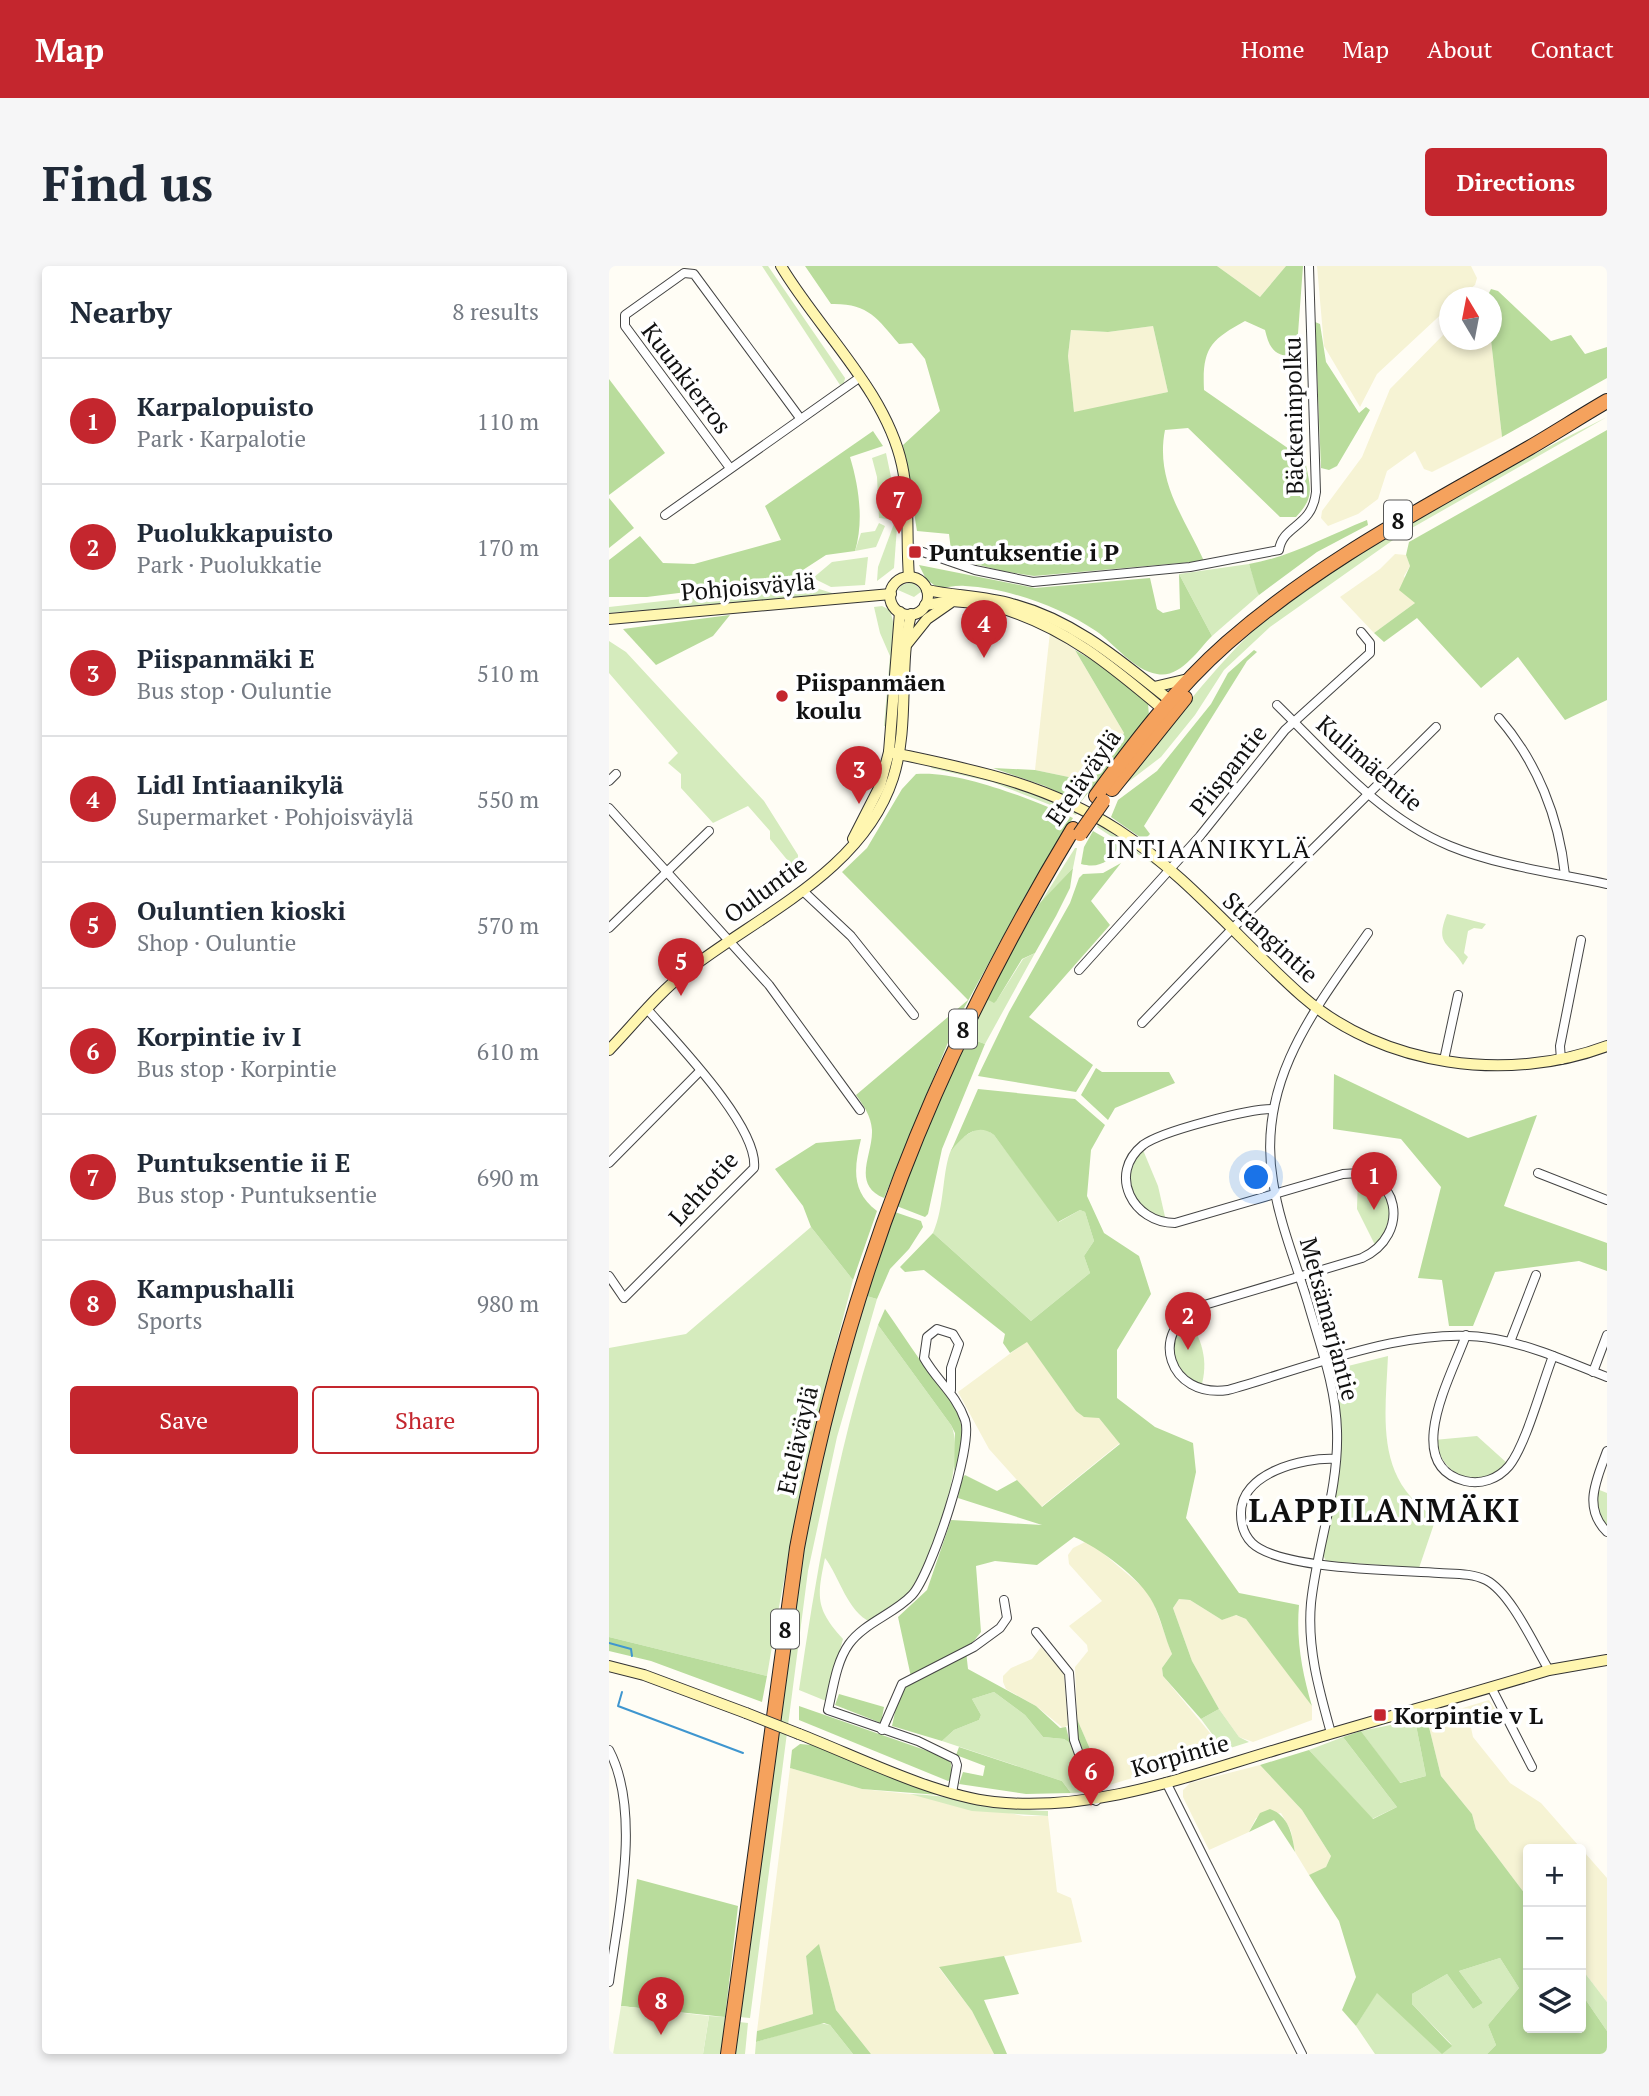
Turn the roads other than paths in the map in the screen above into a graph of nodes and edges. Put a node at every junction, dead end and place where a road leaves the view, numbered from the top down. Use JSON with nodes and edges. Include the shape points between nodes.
{"nodes":[{"id":1,"x":781,"y":266,"type":"edge"},
{"id":2,"x":1309,"y":266,"type":"edge"},
{"id":3,"x":859,"y":378,"type":"junction"},
{"id":4,"x":1607,"y":401,"type":"edge"},
{"id":5,"x":1607,"y":411,"type":"edge"},
{"id":6,"x":800,"y":418,"type":"junction"},
{"id":7,"x":1530,"y":447,"type":"junction"},
{"id":8,"x":730,"y":468,"type":"junction"},
{"id":9,"x":665,"y":515,"type":"dead end"},
{"id":10,"x":908,"y":547,"type":"junction"},
{"id":11,"x":909,"y":577,"type":"junction"},
{"id":12,"x":927,"y":590,"type":"junction"},
{"id":13,"x":891,"y":594,"type":"junction"},
{"id":14,"x":952,"y":601,"type":"junction"},
{"id":15,"x":925,"y":605,"type":"junction"},
{"id":16,"x":905,"y":613,"type":"junction"},
{"id":17,"x":1258,"y":618,"type":"junction"},
{"id":18,"x":609,"y":619,"type":"edge"},
{"id":19,"x":1361,"y":632,"type":"dead end"},
{"id":20,"x":907,"y":644,"type":"junction"},
{"id":21,"x":1191,"y":678,"type":"junction"},
{"id":22,"x":1154,"y":687,"type":"junction"},
{"id":23,"x":1277,"y":705,"type":"dead end"},
{"id":24,"x":1170,"y":708,"type":"junction"},
{"id":25,"x":1499,"y":718,"type":"dead end"},
{"id":26,"x":1294,"y":722,"type":"junction"},
{"id":27,"x":1436,"y":727,"type":"dead end"},
{"id":28,"x":894,"y":753,"type":"junction"},
{"id":29,"x":1368,"y":794,"type":"junction"},
{"id":30,"x":609,"y":808,"type":"edge"},
{"id":31,"x":709,"y":831,"type":"dead end"},
{"id":32,"x":1168,"y":870,"type":"junction"},
{"id":33,"x":668,"y":874,"type":"junction"},
{"id":34,"x":1565,"y":875,"type":"junction"},
{"id":35,"x":1607,"y":884,"type":"edge"},
{"id":36,"x":803,"y":891,"type":"junction"},
{"id":37,"x":609,"y":928,"type":"edge"},
{"id":38,"x":1232,"y":929,"type":"junction"},
{"id":39,"x":1368,"y":933,"type":"dead end"},
{"id":40,"x":730,"y":940,"type":"junction"},
{"id":41,"x":1581,"y":940,"type":"dead end"},
{"id":42,"x":1079,"y":970,"type":"dead end"},
{"id":43,"x":1458,"y":995,"type":"dead end"},
{"id":44,"x":1316,"y":1007,"type":"junction"},
{"id":45,"x":647,"y":1009,"type":"junction"},
{"id":46,"x":915,"y":1015,"type":"dead end"},
{"id":47,"x":1142,"y":1023,"type":"dead end"},
{"id":48,"x":1607,"y":1046,"type":"edge"},
{"id":49,"x":609,"y":1051,"type":"edge"},
{"id":50,"x":1444,"y":1060,"type":"junction"},
{"id":51,"x":1561,"y":1060,"type":"junction"},
{"id":52,"x":700,"y":1071,"type":"junction"},
{"id":53,"x":860,"y":1110,"type":"dead end"},
{"id":54,"x":1272,"y":1110,"type":"junction"},
{"id":55,"x":609,"y":1163,"type":"edge"},
{"id":56,"x":1538,"y":1173,"type":"dead end"},
{"id":57,"x":1276,"y":1195,"type":"junction"},
{"id":58,"x":1607,"y":1200,"type":"edge"},
{"id":59,"x":1536,"y":1275,"type":"dead end"},
{"id":60,"x":609,"y":1276,"type":"edge"},
{"id":61,"x":1300,"y":1276,"type":"junction"},
{"id":62,"x":1467,"y":1335,"type":"junction"},
{"id":63,"x":1607,"y":1335,"type":"edge"},
{"id":64,"x":1510,"y":1342,"type":"junction"},
{"id":65,"x":1553,"y":1356,"type":"junction"},
{"id":66,"x":1325,"y":1362,"type":"junction"},
{"id":67,"x":1593,"y":1372,"type":"junction"},
{"id":68,"x":1607,"y":1377,"type":"edge"},
{"id":69,"x":951,"y":1390,"type":"junction"},
{"id":70,"x":1607,"y":1451,"type":"edge"},
{"id":71,"x":1336,"y":1459,"type":"junction"},
{"id":72,"x":1607,"y":1532,"type":"edge"},
{"id":73,"x":1318,"y":1563,"type":"junction"},
{"id":74,"x":1004,"y":1600,"type":"dead end"},
{"id":75,"x":1036,"y":1632,"type":"dead end"},
{"id":76,"x":1607,"y":1660,"type":"edge"},
{"id":77,"x":609,"y":1666,"type":"edge"},
{"id":78,"x":1549,"y":1670,"type":"junction"},
{"id":79,"x":1490,"y":1687,"type":"junction"},
{"id":80,"x":883,"y":1730,"type":"junction"},
{"id":81,"x":1331,"y":1733,"type":"junction"},
{"id":82,"x":609,"y":1750,"type":"edge"},
{"id":83,"x":1532,"y":1767,"type":"dead end"},
{"id":84,"x":1166,"y":1782,"type":"junction"},
{"id":85,"x":952,"y":1793,"type":"junction"},
{"id":86,"x":1096,"y":1801,"type":"junction"},
{"id":87,"x":609,"y":1982,"type":"edge"},
{"id":88,"x":728,"y":2054,"type":"edge"},
{"id":89,"x":1302,"y":2054,"type":"edge"}],
"edges":[{"from":1,"to":3,"type":"street"},
{"from":2,"to":10,"type":"street","name":"Bäckeninpolku","via":[[1317,492],[1313,511],[1282,539],[1279,550],[1190,567],[1033,582],[975,570]]},
{"from":3,"to":6,"type":"street","name":"Kuunkierros"},
{"from":3,"to":10,"type":"street","via":[[887,421],[897,447],[906,488]]},
{"from":4,"to":7,"type":"highway","number":"8"},
{"from":5,"to":7,"type":"highway","number":"8"},
{"from":6,"to":8,"type":"street","name":"Kuunkierros"},
{"from":6,"to":8,"type":"street","name":"Kuunkierros","via":[[694,274],[684,273],[625,315],[625,326]]},
{"from":7,"to":17,"type":"highway","number":"8","via":[[1351,549]]},
{"from":8,"to":9,"type":"street"},
{"from":10,"to":11,"type":"street"},
{"from":11,"to":12,"type":"street"},
{"from":11,"to":13,"type":"street","via":[[895,583]]},
{"from":12,"to":15,"type":"street"},
{"from":12,"to":22,"type":"street","via":[[997,600],[1048,616],[1099,644]]},
{"from":13,"to":16,"type":"street","via":[[893,604]]},
{"from":13,"to":18,"type":"street","name":"Pohjoisväylä"},
{"from":14,"to":15,"type":"street"},
{"from":14,"to":20,"type":"street","via":[[927,619]]},
{"from":14,"to":24,"type":"street","via":[[1014,612],[1062,633]]},
{"from":15,"to":16,"type":"street"},
{"from":16,"to":20,"type":"street","name":"Ouluntie"},
{"from":16,"to":28,"type":"street","name":"Ouluntie"},
{"from":17,"to":21,"type":"highway","number":"8"},
{"from":17,"to":24,"type":"highway","number":"8"},
{"from":19,"to":26,"type":"street","name":"Piispantie","via":[[1370,643],[1370,653]]},
{"from":20,"to":28,"type":"street","name":"Ouluntie"},
{"from":21,"to":22,"type":"street"},
{"from":21,"to":24,"type":"highway","number":"8"},
{"from":22,"to":24,"type":"street"},
{"from":23,"to":26,"type":"street","name":"Kulimäentie"},
{"from":24,"to":88,"type":"highway","name":"Eteläväylä","number":"8","via":[[1099,799],[1047,876],[964,1026],[885,1214],[839,1360],[797,1548]]},
{"from":25,"to":34,"type":"street","via":[[1535,771],[1554,819]]},
{"from":26,"to":29,"type":"street","name":"Kulimäentie"},
{"from":26,"to":32,"type":"street","name":"Piispantie"},
{"from":27,"to":29,"type":"street"},
{"from":28,"to":32,"type":"street","name":"Strangintie","via":[[970,767],[1037,788],[1112,827]]},
{"from":28,"to":36,"type":"street","name":"Ouluntie","via":[[851,845]]},
{"from":29,"to":34,"type":"street","name":"Kulimäentie","via":[[1421,832],[1450,846]]},
{"from":29,"to":38,"type":"street"},
{"from":30,"to":33,"type":"street"},
{"from":31,"to":33,"type":"street"},
{"from":32,"to":38,"type":"street","name":"Strangintie"},
{"from":32,"to":42,"type":"street","name":"Piispantie"},
{"from":33,"to":37,"type":"street"},
{"from":33,"to":40,"type":"street"},
{"from":34,"to":35,"type":"street","name":"Kulimäentie"},
{"from":36,"to":40,"type":"street","name":"Ouluntie"},
{"from":36,"to":46,"type":"street","via":[[851,936]]},
{"from":38,"to":44,"type":"street","name":"Strangintie"},
{"from":38,"to":47,"type":"street"},
{"from":39,"to":44,"type":"street","name":"Metsämarjantie"},
{"from":40,"to":45,"type":"street","name":"Ouluntie","via":[[685,972]]},
{"from":40,"to":53,"type":"street","via":[[769,985]]},
{"from":41,"to":51,"type":"street"},
{"from":43,"to":50,"type":"street"},
{"from":44,"to":50,"type":"street","name":"Strangintie","via":[[1383,1043]]},
{"from":44,"to":54,"type":"street","name":"Metsämarjantie","via":[[1285,1063]]},
{"from":45,"to":49,"type":"street","name":"Ouluntie"},
{"from":45,"to":52,"type":"street","name":"Lehtotie"},
{"from":48,"to":51,"type":"street","name":"Strangintie"},
{"from":50,"to":51,"type":"street","name":"Strangintie","via":[[1491,1066]]},
{"from":52,"to":55,"type":"street"},
{"from":52,"to":60,"type":"street","name":"Lehtotie","via":[[741,1126],[752,1149],[754,1168],[624,1298]]},
{"from":54,"to":57,"type":"street","name":"Metsämarjantie","via":[[1270,1151]]},
{"from":54,"to":57,"type":"street","via":[[1252,1111],[1157,1138],[1133,1157],[1126,1179],[1136,1208],[1146,1217],[1166,1223]]},
{"from":56,"to":58,"type":"street"},
{"from":57,"to":61,"type":"street","name":"Metsämarjantie"},
{"from":57,"to":61,"type":"street","via":[[1357,1173],[1382,1185],[1392,1199],[1391,1234],[1377,1251]]},
{"from":59,"to":64,"type":"street"},
{"from":61,"to":66,"type":"street","name":"Metsämarjantie"},
{"from":61,"to":66,"type":"street","via":[[1192,1310],[1171,1334],[1171,1357],[1183,1381],[1210,1392]]},
{"from":62,"to":64,"type":"street"},
{"from":62,"to":65,"type":"street","via":[[1431,1434],[1440,1465],[1461,1480],[1487,1480],[1509,1466]]},
{"from":62,"to":66,"type":"street","via":[[1406,1340]]},
{"from":63,"to":67,"type":"street"},
{"from":64,"to":65,"type":"street"},
{"from":65,"to":67,"type":"street"},
{"from":66,"to":71,"type":"street","name":"Metsämarjantie","via":[[1335,1402]]},
{"from":67,"to":68,"type":"street"},
{"from":69,"to":69,"type":"street","via":[[924,1358],[927,1337],[937,1329],[953,1334],[959,1344],[949,1379]]},
{"from":69,"to":80,"type":"street","via":[[966,1423],[966,1445],[932,1559],[910,1598],[851,1641],[828,1710]]},
{"from":70,"to":72,"type":"street","via":[[1592,1499],[1596,1518]]},
{"from":71,"to":73,"type":"street","name":"Metsämarjantie"},
{"from":71,"to":73,"type":"street","via":[[1317,1460],[1260,1478],[1246,1492],[1241,1511],[1248,1538],[1260,1549],[1272,1556]]},
{"from":73,"to":78,"type":"street","via":[[1483,1578],[1506,1598]]},
{"from":73,"to":81,"type":"street","name":"Metsämarjantie","via":[[1310,1625],[1312,1661]]},
{"from":74,"to":80,"type":"street","via":[[1007,1618],[1000,1628],[959,1656],[902,1685]]},
{"from":75,"to":86,"type":"street","via":[[1069,1673],[1074,1740]]},
{"from":76,"to":78,"type":"street","name":"Korpintie"},
{"from":77,"to":85,"type":"street","name":"Korpintie","bridge":true,"via":[[644,1675]]},
{"from":78,"to":79,"type":"street","name":"Korpintie"},
{"from":79,"to":81,"type":"street","name":"Korpintie"},
{"from":79,"to":83,"type":"street"},
{"from":80,"to":85,"type":"street","via":[[955,1759]]},
{"from":81,"to":84,"type":"street","name":"Korpintie"},
{"from":82,"to":87,"type":"street","via":[[622,1778],[625,1837]]},
{"from":84,"to":86,"type":"street","name":"Korpintie"},
{"from":84,"to":89,"type":"street"},
{"from":85,"to":86,"type":"street","name":"Korpintie","via":[[1022,1804]]}]}
